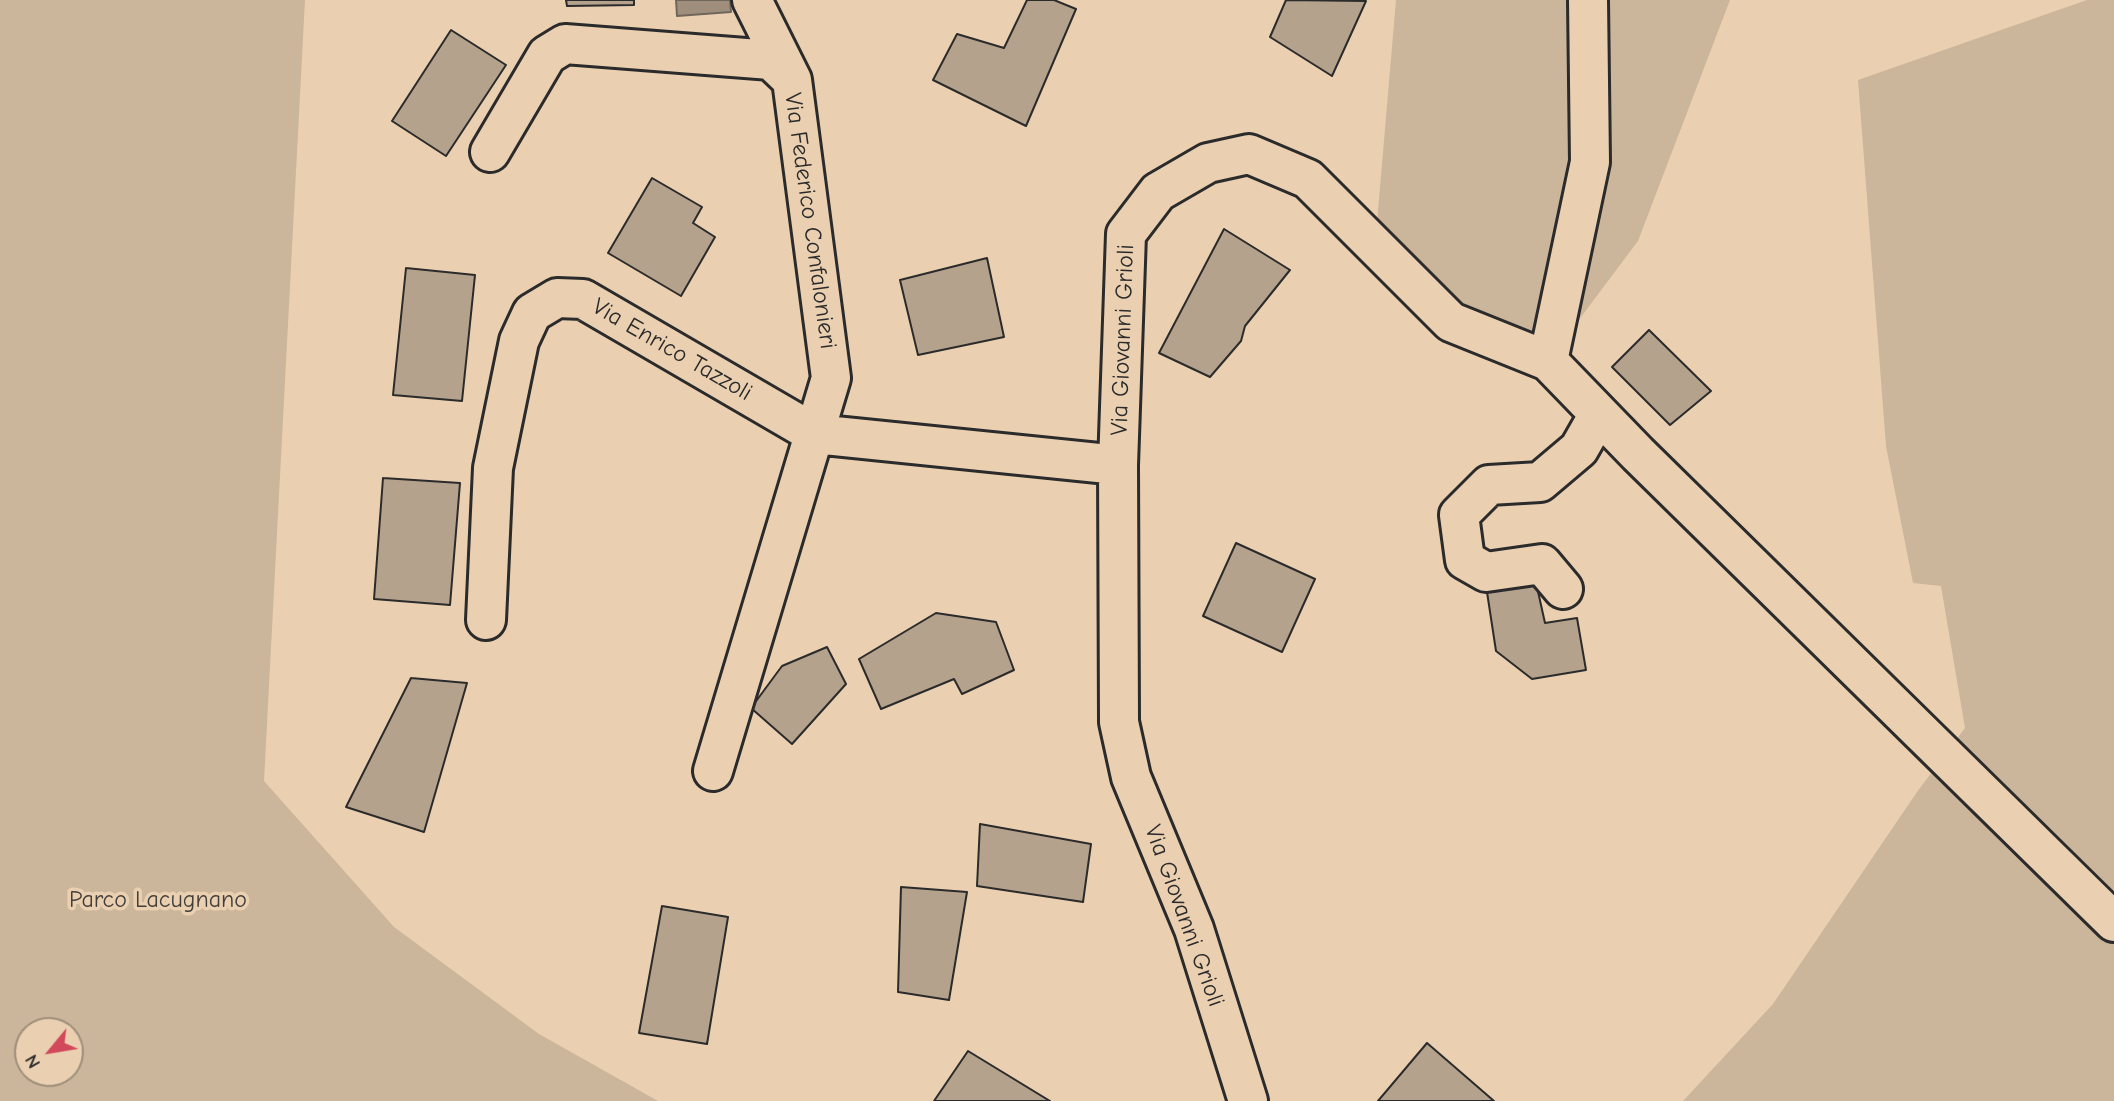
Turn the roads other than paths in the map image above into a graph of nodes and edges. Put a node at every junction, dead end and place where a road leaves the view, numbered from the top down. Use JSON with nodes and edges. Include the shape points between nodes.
{"nodes":[{"id":1,"x":752,"y":0,"type":"edge"},
{"id":2,"x":1588,"y":0,"type":"edge"},
{"id":3,"x":792,"y":80,"type":"junction"},
{"id":4,"x":490,"y":152,"type":"dead end"},
{"id":5,"x":1548,"y":361,"type":"junction"},
{"id":6,"x":1599,"y":414,"type":"junction"},
{"id":7,"x":815,"y":434,"type":"junction"},
{"id":8,"x":1118,"y":465,"type":"junction"},
{"id":9,"x":1563,"y":589,"type":"dead end"},
{"id":10,"x":486,"y":620,"type":"dead end"},
{"id":11,"x":713,"y":771,"type":"dead end"},
{"id":12,"x":2114,"y":922,"type":"edge"},
{"id":13,"x":1248,"y":1101,"type":"edge"}],
"edges":[{"from":1,"to":3,"type":"street"},
{"from":2,"to":5,"type":"street","via":[[1590,162]]},
{"from":3,"to":4,"type":"street","name":"Via Federico Confalonieri","via":[[771,60],[565,44],[547,55]]},
{"from":3,"to":7,"type":"street","name":"Via Federico Confalonieri","via":[[831,378]]},
{"from":5,"to":6,"type":"street"},
{"from":5,"to":8,"type":"street","name":"Via Giovanni Grioli","via":[[1451,322],[1308,179],[1249,154],[1208,163],[1158,192],[1126,234]]},
{"from":6,"to":9,"type":"street","via":[[1579,449],[1539,482],[1489,485],[1459,515],[1465,560],[1486,572],[1542,564]]},
{"from":6,"to":12,"type":"street"},
{"from":7,"to":8,"type":"street","name":"Via Enrico Tazzoli"},
{"from":7,"to":10,"type":"street","name":"Via Enrico Tazzoli","via":[[583,299],[557,298],[532,313],[519,341],[493,468]]},
{"from":7,"to":11,"type":"street","name":"Via Federico Confalonieri"},
{"from":8,"to":13,"type":"street","name":"Via Giovanni Grioli","via":[[1122,733],[1131,777],[1194,929]]}]}
